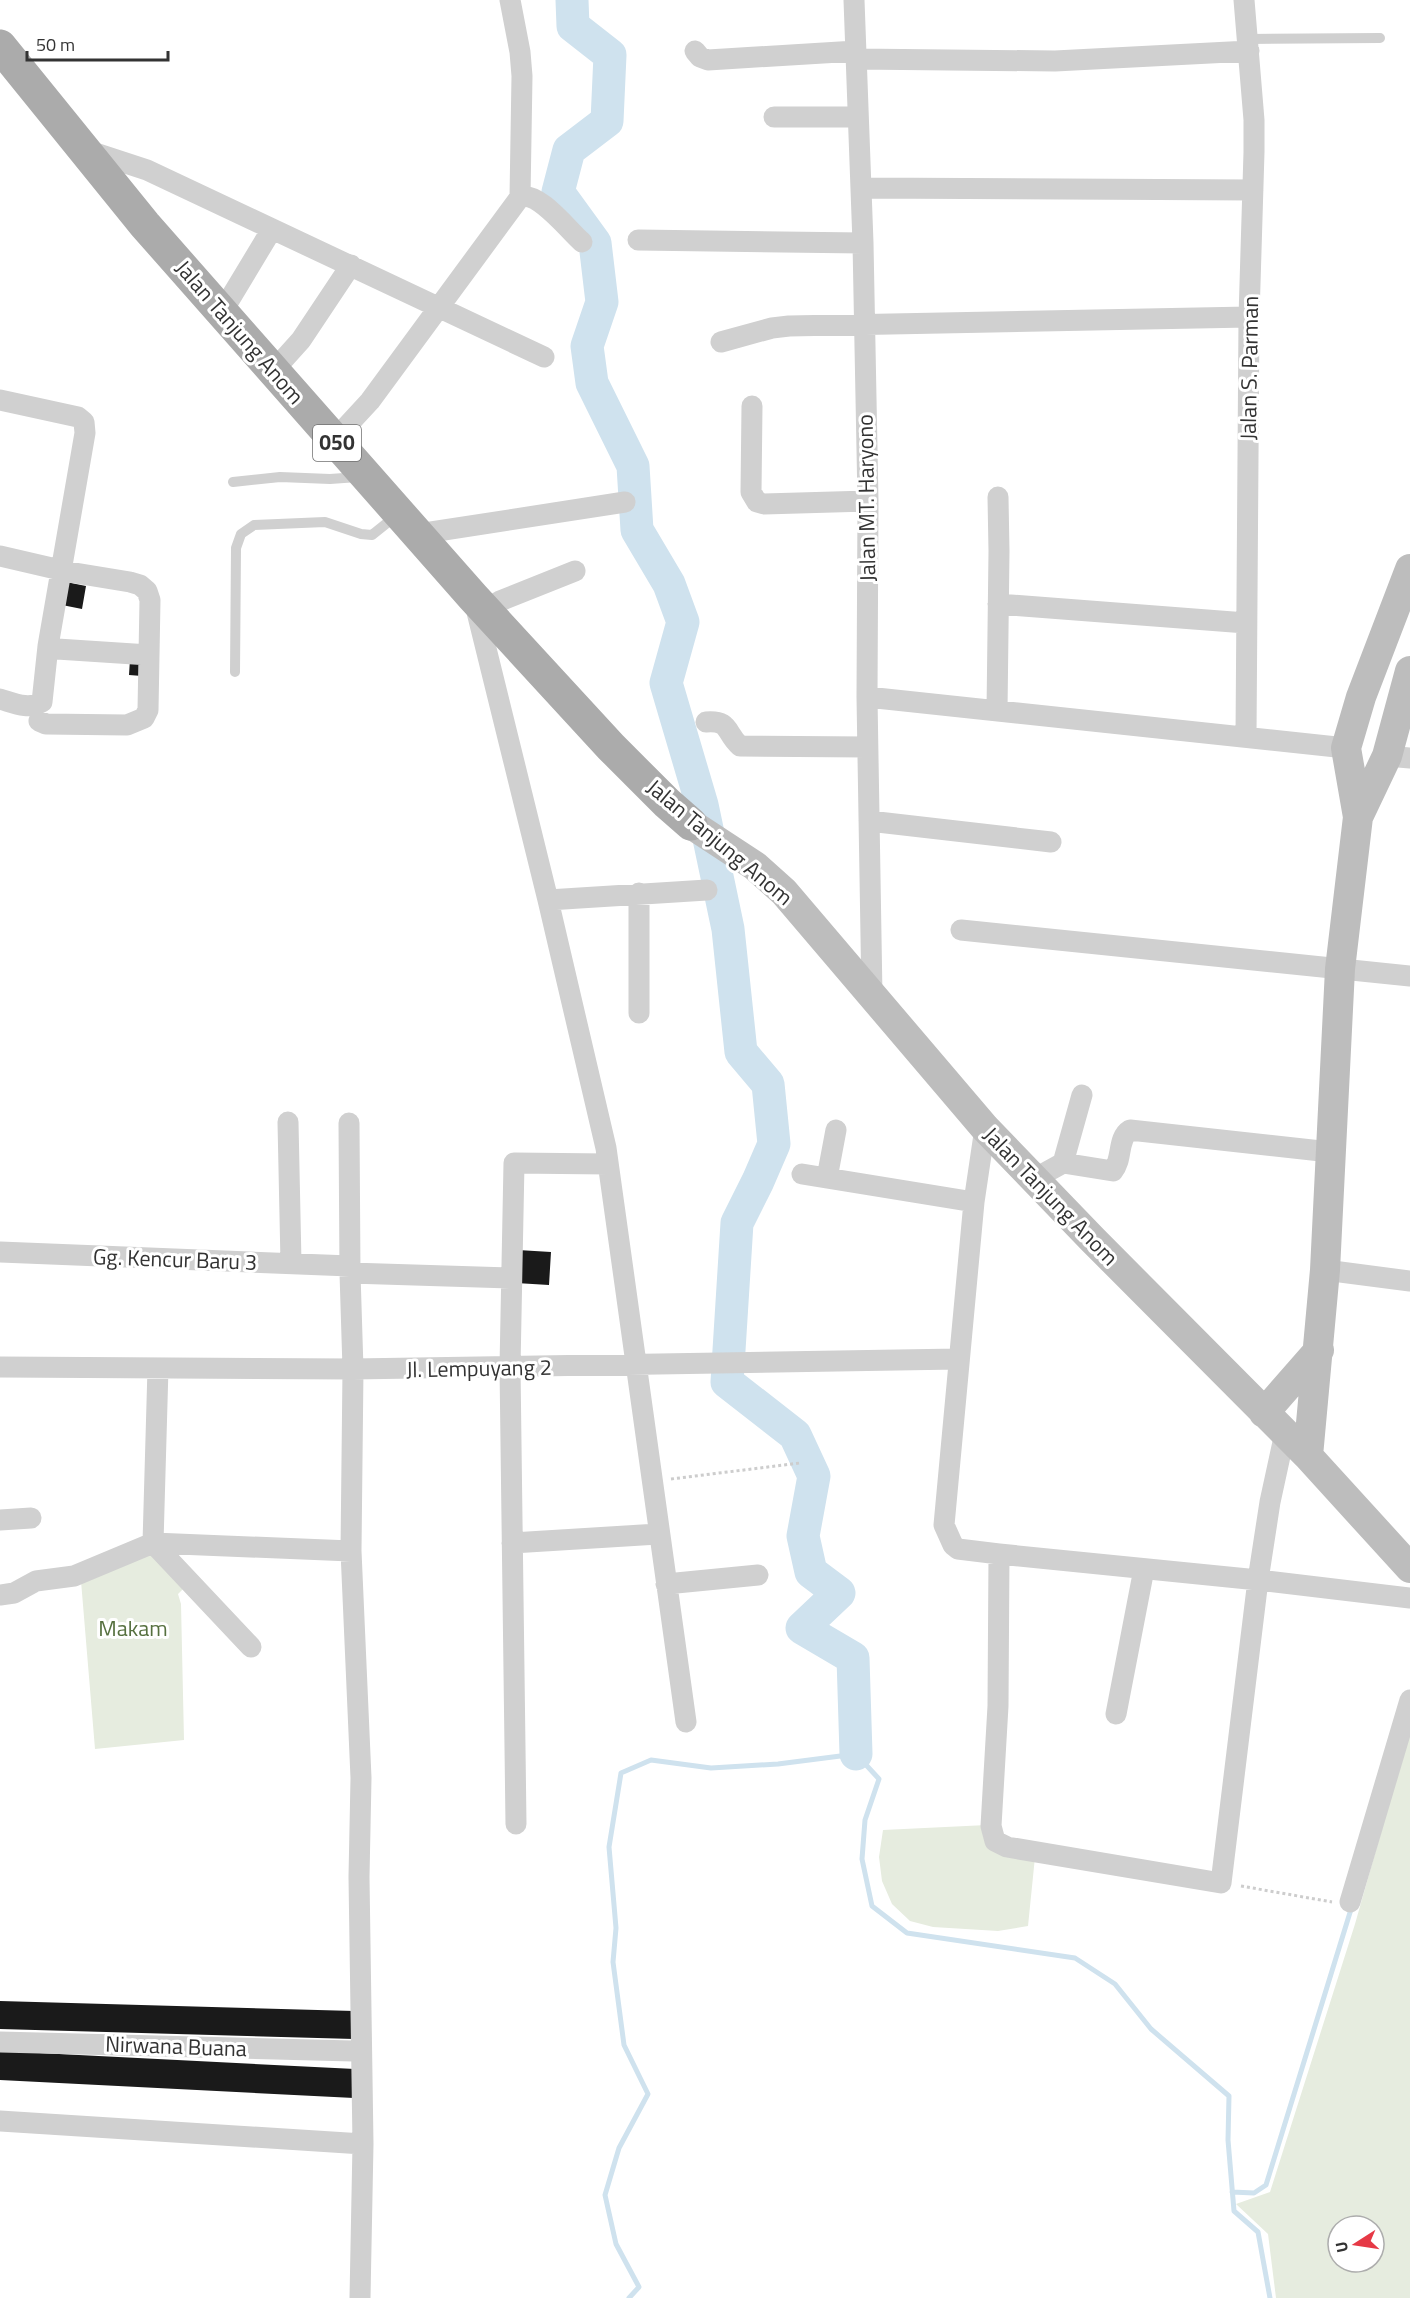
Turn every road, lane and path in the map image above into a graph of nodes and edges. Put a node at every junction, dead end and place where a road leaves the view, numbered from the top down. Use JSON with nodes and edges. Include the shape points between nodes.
{"nodes":[{"id":1,"x":510,"y":0,"type":"edge"},
{"id":2,"x":854,"y":0,"type":"edge"},
{"id":3,"x":1244,"y":0,"type":"edge"},
{"id":4,"x":1380,"y":38,"type":"dead end"},
{"id":5,"x":1248,"y":45,"type":"junction"},
{"id":6,"x":0,"y":46,"type":"edge"},
{"id":7,"x":695,"y":51,"type":"dead end"},
{"id":8,"x":856,"y":55,"type":"junction"},
{"id":9,"x":774,"y":117,"type":"dead end"},
{"id":10,"x":858,"y":117,"type":"junction"},
{"id":11,"x":83,"y":148,"type":"junction"},
{"id":12,"x":861,"y":188,"type":"junction"},
{"id":13,"x":1253,"y":190,"type":"junction"},
{"id":14,"x":520,"y":196,"type":"junction"},
{"id":15,"x":272,"y":230,"type":"junction"},
{"id":16,"x":638,"y":240,"type":"dead end"},
{"id":17,"x":582,"y":242,"type":"dead end"},
{"id":18,"x":863,"y":243,"type":"junction"},
{"id":19,"x":351,"y":265,"type":"junction"},
{"id":20,"x":439,"y":308,"type":"junction"},
{"id":21,"x":222,"y":312,"type":"junction"},
{"id":22,"x":1249,"y":317,"type":"junction"},
{"id":23,"x":864,"y":325,"type":"junction"},
{"id":24,"x":721,"y":342,"type":"dead end"},
{"id":25,"x":544,"y":357,"type":"dead end"},
{"id":26,"x":274,"y":370,"type":"junction"},
{"id":27,"x":0,"y":400,"type":"edge"},
{"id":28,"x":752,"y":406,"type":"dead end"},
{"id":29,"x":334,"y":440,"type":"junction"},
{"id":30,"x":367,"y":476,"type":"junction"},
{"id":31,"x":233,"y":482,"type":"dead end"},
{"id":32,"x":998,"y":497,"type":"dead end"},
{"id":33,"x":868,"y":501,"type":"junction"},
{"id":34,"x":625,"y":502,"type":"dead end"},
{"id":35,"x":409,"y":524,"type":"junction"},
{"id":36,"x":0,"y":556,"type":"edge"},
{"id":37,"x":1410,"y":569,"type":"edge"},
{"id":38,"x":63,"y":570,"type":"junction"},
{"id":39,"x":574,"y":571,"type":"dead end"},
{"id":40,"x":999,"y":603,"type":"junction"},
{"id":41,"x":479,"y":604,"type":"junction"},
{"id":42,"x":1246,"y":623,"type":"junction"},
{"id":43,"x":57,"y":650,"type":"dead end"},
{"id":44,"x":149,"y":655,"type":"junction"},
{"id":45,"x":1410,"y":671,"type":"edge"},
{"id":46,"x":235,"y":672,"type":"dead end"},
{"id":47,"x":867,"y":697,"type":"junction"},
{"id":48,"x":0,"y":699,"type":"edge"},
{"id":49,"x":997,"y":711,"type":"junction"},
{"id":50,"x":39,"y":721,"type":"dead end"},
{"id":51,"x":706,"y":722,"type":"dead end"},
{"id":52,"x":1246,"y":736,"type":"junction"},
{"id":53,"x":867,"y":747,"type":"junction"},
{"id":54,"x":1346,"y":748,"type":"junction"},
{"id":55,"x":1399,"y":757,"type":"edge"},
{"id":56,"x":1358,"y":817,"type":"junction"},
{"id":57,"x":868,"y":821,"type":"junction"},
{"id":58,"x":704,"y":833,"type":"joint"},
{"id":59,"x":1051,"y":842,"type":"dead end"},
{"id":60,"x":707,"y":890,"type":"dead end"},
{"id":61,"x":639,"y":893,"type":"junction"},
{"id":62,"x":548,"y":900,"type":"junction"},
{"id":63,"x":961,"y":930,"type":"dead end"},
{"id":64,"x":1340,"y":969,"type":"junction"},
{"id":65,"x":1410,"y":976,"type":"edge"},
{"id":66,"x":872,"y":996,"type":"junction"},
{"id":67,"x":639,"y":1013,"type":"dead end"},
{"id":68,"x":1082,"y":1095,"type":"dead end"},
{"id":69,"x":288,"y":1122,"type":"dead end"},
{"id":70,"x":349,"y":1123,"type":"dead end"},
{"id":71,"x":985,"y":1128,"type":"junction"},
{"id":72,"x":836,"y":1130,"type":"dead end"},
{"id":73,"x":1330,"y":1152,"type":"junction"},
{"id":74,"x":1063,"y":1163,"type":"junction"},
{"id":75,"x":608,"y":1164,"type":"junction"},
{"id":76,"x":802,"y":1174,"type":"dead end"},
{"id":77,"x":827,"y":1178,"type":"junction"},
{"id":78,"x":1034,"y":1179,"type":"junction"},
{"id":79,"x":974,"y":1202,"type":"junction"},
{"id":80,"x":0,"y":1252,"type":"edge"},
{"id":81,"x":291,"y":1263,"type":"junction"},
{"id":82,"x":350,"y":1270,"type":"junction"},
{"id":83,"x":1325,"y":1270,"type":"junction"},
{"id":84,"x":512,"y":1278,"type":"junction"},
{"id":85,"x":1410,"y":1281,"type":"edge"},
{"id":86,"x":1319,"y":1350,"type":"junction"},
{"id":87,"x":958,"y":1359,"type":"junction"},
{"id":88,"x":636,"y":1365,"type":"junction"},
{"id":89,"x":510,"y":1367,"type":"junction"},
{"id":90,"x":0,"y":1368,"type":"edge"},
{"id":91,"x":158,"y":1368,"type":"junction"},
{"id":92,"x":354,"y":1369,"type":"junction"},
{"id":93,"x":1274,"y":1423,"type":"junction"},
{"id":94,"x":1308,"y":1456,"type":"junction"},
{"id":95,"x":800,"y":1463,"type":"dead end"},
{"id":96,"x":651,"y":1481,"type":"junction"},
{"id":97,"x":31,"y":1518,"type":"dead end"},
{"id":98,"x":0,"y":1520,"type":"edge"},
{"id":99,"x":658,"y":1534,"type":"junction"},
{"id":100,"x":153,"y":1543,"type":"junction"},
{"id":101,"x":512,"y":1543,"type":"junction"},
{"id":102,"x":351,"y":1551,"type":"junction"},
{"id":103,"x":999,"y":1554,"type":"junction"},
{"id":104,"x":1410,"y":1568,"type":"edge"},
{"id":105,"x":1144,"y":1569,"type":"junction"},
{"id":106,"x":758,"y":1575,"type":"dead end"},
{"id":107,"x":1258,"y":1580,"type":"junction"},
{"id":108,"x":666,"y":1584,"type":"junction"},
{"id":109,"x":0,"y":1595,"type":"edge"},
{"id":110,"x":1410,"y":1598,"type":"edge"},
{"id":111,"x":251,"y":1647,"type":"dead end"},
{"id":112,"x":1410,"y":1700,"type":"edge"},
{"id":113,"x":1116,"y":1714,"type":"dead end"},
{"id":114,"x":686,"y":1722,"type":"dead end"},
{"id":115,"x":516,"y":1824,"type":"dead end"},
{"id":116,"x":1221,"y":1883,"type":"junction"},
{"id":117,"x":1350,"y":1902,"type":"joint"},
{"id":118,"x":0,"y":2042,"type":"edge"},
{"id":119,"x":352,"y":2051,"type":"dead end"},
{"id":120,"x":0,"y":2121,"type":"edge"},
{"id":121,"x":363,"y":2144,"type":"junction"},
{"id":122,"x":360,"y":2298,"type":"edge"}],
"edges":[{"from":1,"to":14,"type":"street","via":[[522,76]]},
{"from":2,"to":8,"type":"street","name":"Jalan MT. Haryono"},
{"from":3,"to":5,"type":"street","name":"Jalan S. Parman"},
{"from":4,"to":5,"type":"lane"},
{"from":5,"to":8,"type":"street","via":[[1055,61]]},
{"from":5,"to":13,"type":"street","name":"Jalan S. Parman","via":[[1254,120]]},
{"from":6,"to":11,"type":"main road","name":"Jalan Tanjung Anom","number":"050"},
{"from":7,"to":8,"type":"street","via":[[708,60]]},
{"from":8,"to":10,"type":"street","name":"Jalan MT. Haryono"},
{"from":9,"to":10,"type":"street"},
{"from":10,"to":12,"type":"street","name":"Jalan MT. Haryono"},
{"from":11,"to":15,"type":"street","via":[[147,170]]},
{"from":11,"to":21,"type":"main road","name":"Jalan Tanjung Anom","number":"050"},
{"from":12,"to":13,"type":"street"},
{"from":12,"to":18,"type":"street","name":"Jalan MT. Haryono"},
{"from":13,"to":22,"type":"street","name":"Jalan S. Parman"},
{"from":14,"to":17,"type":"street","via":[[531,196],[543,204]]},
{"from":14,"to":20,"type":"street"},
{"from":15,"to":19,"type":"street"},
{"from":15,"to":21,"type":"street"},
{"from":16,"to":18,"type":"street"},
{"from":18,"to":23,"type":"street","name":"Jalan MT. Haryono"},
{"from":19,"to":20,"type":"street"},
{"from":19,"to":26,"type":"street","via":[[301,340]]},
{"from":20,"to":25,"type":"street"},
{"from":20,"to":29,"type":"street","via":[[370,401]]},
{"from":21,"to":26,"type":"main road","name":"Jalan Tanjung Anom","number":"050"},
{"from":22,"to":23,"type":"street"},
{"from":22,"to":42,"type":"street","name":"Jalan S. Parman"},
{"from":23,"to":24,"type":"street","via":[[772,328]]},
{"from":23,"to":33,"type":"street","name":"Jalan MT. Haryono"},
{"from":26,"to":29,"type":"main road","name":"Jalan Tanjung Anom","number":"050"},
{"from":27,"to":38,"type":"street","via":[[78,417],[84,422]]},
{"from":28,"to":33,"type":"street","via":[[751,492],[757,502]]},
{"from":29,"to":30,"type":"main road","name":"Jalan Tanjung Anom","number":"050"},
{"from":30,"to":31,"type":"lane"},
{"from":30,"to":35,"type":"main road","name":"Jalan Tanjung Anom","number":"050"},
{"from":32,"to":40,"type":"street"},
{"from":33,"to":47,"type":"street","name":"Jalan MT. Haryono"},
{"from":34,"to":35,"type":"street"},
{"from":35,"to":41,"type":"main road","name":"Jalan Tanjung Anom","number":"050"},
{"from":35,"to":46,"type":"lane","via":[[372,535],[325,522],[254,525],[241,534],[236,548]]},
{"from":36,"to":38,"type":"street"},
{"from":37,"to":54,"type":"street","via":[[1361,697]]},
{"from":38,"to":44,"type":"street","via":[[130,582],[147,591]]},
{"from":38,"to":48,"type":"street","via":[[42,702],[24,706]]},
{"from":39,"to":41,"type":"street","via":[[500,601]]},
{"from":40,"to":42,"type":"street"},
{"from":40,"to":49,"type":"street"},
{"from":41,"to":58,"type":"main road","name":"Jalan Tanjung Anom","number":"050","via":[[611,747],[667,803]]},
{"from":41,"to":62,"type":"street"},
{"from":42,"to":52,"type":"street","name":"Jalan S. Parman"},
{"from":43,"to":44,"type":"street"},
{"from":44,"to":50,"type":"street","via":[[148,710],[136,723]]},
{"from":45,"to":55,"type":"street"},
{"from":47,"to":49,"type":"street"},
{"from":47,"to":53,"type":"street","name":"Jalan MT. Haryono"},
{"from":49,"to":52,"type":"street"},
{"from":51,"to":53,"type":"street","via":[[723,724],[740,746]]},
{"from":52,"to":54,"type":"street"},
{"from":53,"to":57,"type":"street","name":"Jalan MT. Haryono"},
{"from":54,"to":55,"type":"street"},
{"from":54,"to":56,"type":"street"},
{"from":55,"to":56,"type":"street"},
{"from":56,"to":64,"type":"street"},
{"from":57,"to":59,"type":"street"},
{"from":57,"to":66,"type":"street","name":"Jalan MT. Haryono"},
{"from":58,"to":66,"type":"street","name":"Jalan Tanjung Anom","number":"050","via":[[755,866],[784,892]]},
{"from":60,"to":61,"type":"street"},
{"from":61,"to":62,"type":"street"},
{"from":61,"to":67,"type":"street"},
{"from":62,"to":75,"type":"street"},
{"from":63,"to":64,"type":"street"},
{"from":64,"to":65,"type":"street"},
{"from":64,"to":73,"type":"street"},
{"from":66,"to":71,"type":"street","name":"Jalan Tanjung Anom","number":"050"},
{"from":68,"to":74,"type":"street"},
{"from":69,"to":81,"type":"street"},
{"from":70,"to":82,"type":"street"},
{"from":71,"to":78,"type":"street","name":"Jalan Tanjung Anom","number":"050"},
{"from":71,"to":79,"type":"street"},
{"from":72,"to":77,"type":"street"},
{"from":73,"to":74,"type":"street","via":[[1130,1130],[1123,1137],[1120,1159],[1113,1171]]},
{"from":73,"to":83,"type":"street"},
{"from":74,"to":78,"type":"street"},
{"from":75,"to":84,"type":"street","via":[[514,1162]]},
{"from":75,"to":88,"type":"street"},
{"from":76,"to":77,"type":"street"},
{"from":77,"to":79,"type":"street"},
{"from":78,"to":93,"type":"street","name":"Jalan Tanjung Anom","number":"050"},
{"from":79,"to":87,"type":"street"},
{"from":80,"to":81,"type":"street","name":"Gg. Kencur Baru 3"},
{"from":81,"to":82,"type":"street","name":"Gg. Kencur Baru 3"},
{"from":82,"to":84,"type":"street","name":"Gg. Kencur Baru 3"},
{"from":82,"to":92,"type":"street"},
{"from":83,"to":85,"type":"street"},
{"from":83,"to":86,"type":"street"},
{"from":84,"to":89,"type":"street"},
{"from":86,"to":93,"type":"street"},
{"from":86,"to":94,"type":"street"},
{"from":87,"to":88,"type":"street","name":"Jl. Lempuyang 2"},
{"from":87,"to":103,"type":"street","via":[[944,1525],[958,1549]]},
{"from":88,"to":89,"type":"street","name":"Jl. Lempuyang 2"},
{"from":88,"to":96,"type":"street"},
{"from":89,"to":92,"type":"street","name":"Jl. Lempuyang 2"},
{"from":89,"to":101,"type":"street"},
{"from":90,"to":91,"type":"street","name":"Jl. Lempuyang 2"},
{"from":91,"to":92,"type":"street","name":"Jl. Lempuyang 2"},
{"from":91,"to":100,"type":"street"},
{"from":92,"to":102,"type":"street"},
{"from":93,"to":94,"type":"street","name":"Jalan Tanjung Anom","number":"050"},
{"from":93,"to":107,"type":"street","via":[[1270,1502]]},
{"from":94,"to":104,"type":"street","name":"Jalan Tanjung Anom","number":"050"},
{"from":95,"to":96,"type":"path"},
{"from":96,"to":99,"type":"street"},
{"from":97,"to":98,"type":"street"},
{"from":99,"to":101,"type":"street"},
{"from":99,"to":108,"type":"street"},
{"from":100,"to":102,"type":"street"},
{"from":100,"to":109,"type":"street","via":[[74,1576],[36,1581],[14,1593]]},
{"from":100,"to":111,"type":"street"},
{"from":101,"to":115,"type":"street"},
{"from":102,"to":121,"type":"street","via":[[361,1786]]},
{"from":103,"to":105,"type":"street"},
{"from":103,"to":116,"type":"street","via":[[998,1706],[991,1826],[995,1841],[1007,1847]]},
{"from":105,"to":107,"type":"street"},
{"from":105,"to":113,"type":"street"},
{"from":106,"to":108,"type":"street"},
{"from":107,"to":110,"type":"street"},
{"from":107,"to":116,"type":"street"},
{"from":108,"to":114,"type":"street"},
{"from":112,"to":117,"type":"street"},
{"from":116,"to":117,"type":"path"},
{"from":118,"to":119,"type":"street","name":"Nirwana Buana"},
{"from":120,"to":121,"type":"street"},
{"from":121,"to":122,"type":"street"}]}
